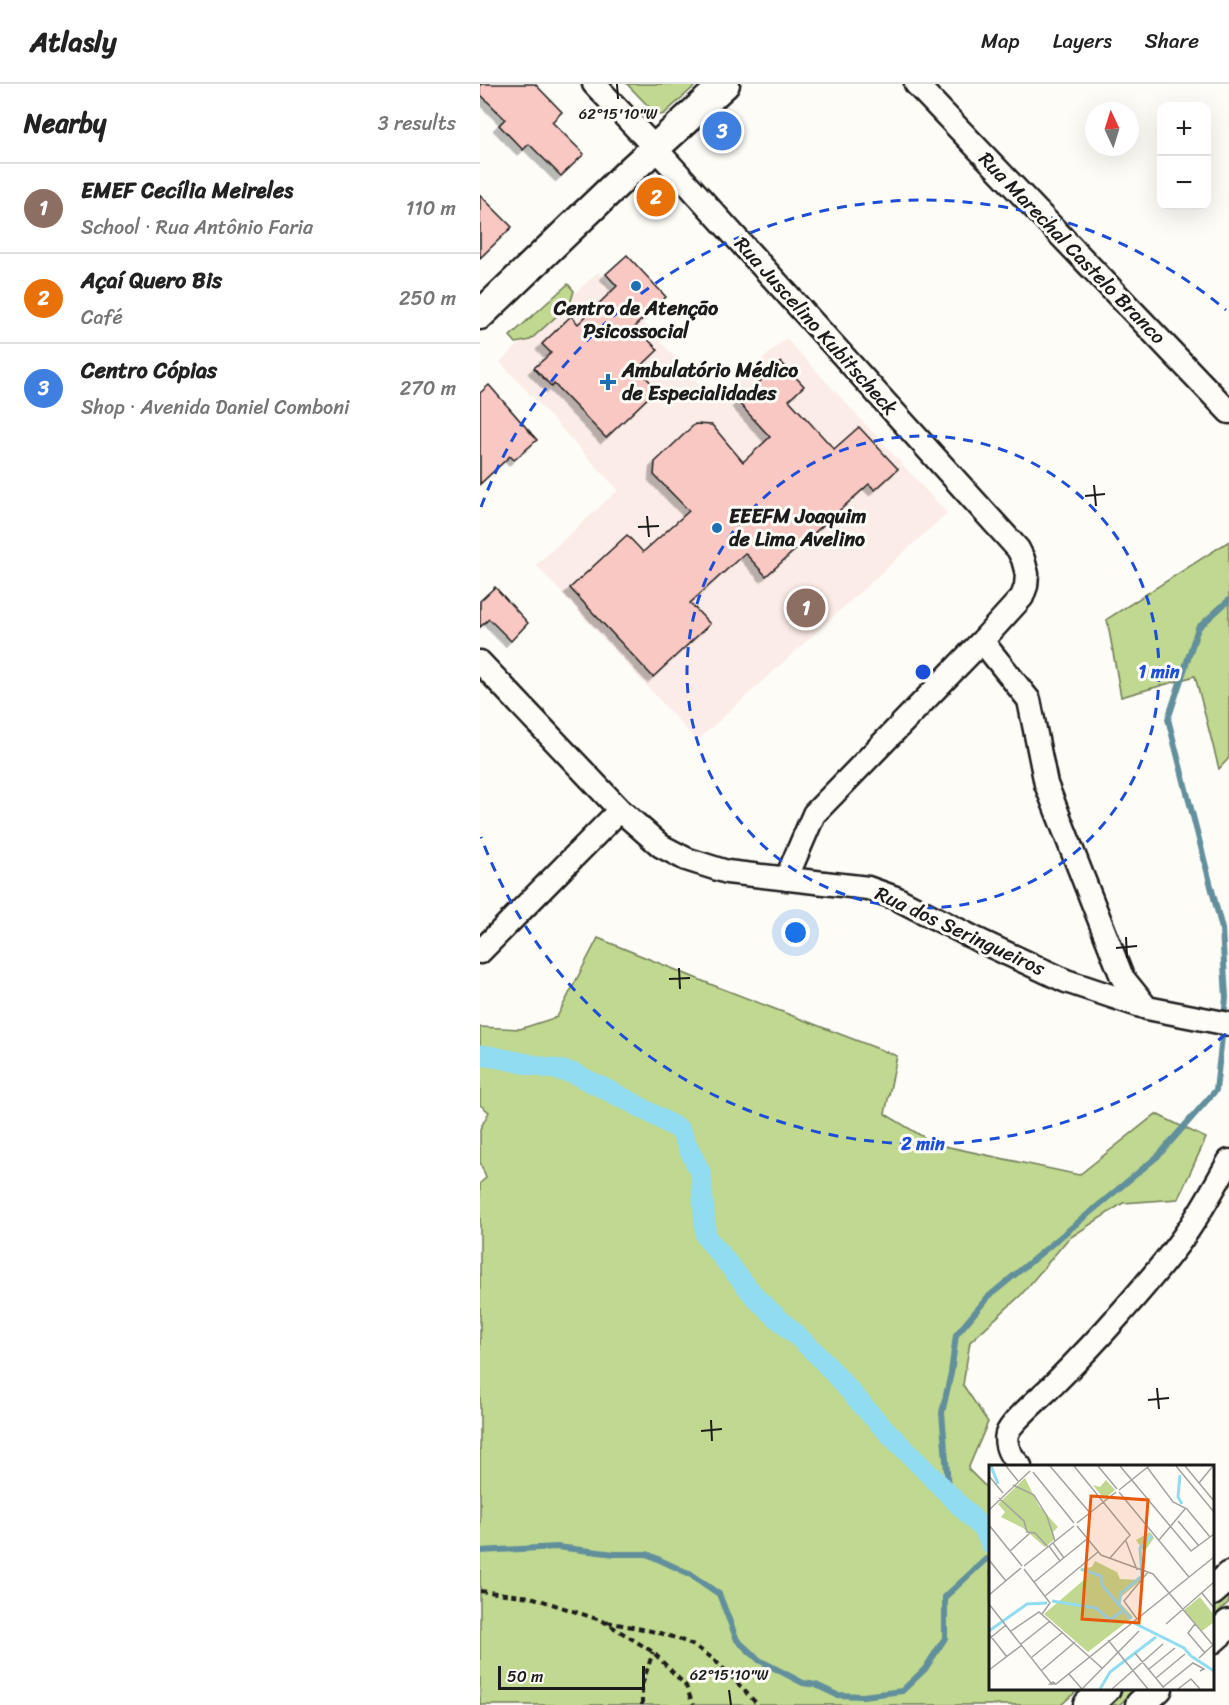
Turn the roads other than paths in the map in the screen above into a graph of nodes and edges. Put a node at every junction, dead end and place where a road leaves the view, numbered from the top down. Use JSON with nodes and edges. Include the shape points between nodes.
{"nodes":[{"id":1,"x":594,"y":84,"type":"edge"},
{"id":2,"x":725,"y":84,"type":"edge"},
{"id":3,"x":916,"y":84,"type":"edge"},
{"id":4,"x":655,"y":148,"type":"junction"},
{"id":5,"x":480,"y":315,"type":"edge"},
{"id":6,"x":1229,"y":412,"type":"edge"},
{"id":7,"x":982,"y":641,"type":"junction"},
{"id":8,"x":480,"y":662,"type":"edge"},
{"id":9,"x":620,"y":810,"type":"junction"},
{"id":10,"x":786,"y":879,"type":"junction"},
{"id":11,"x":480,"y":952,"type":"edge"},
{"id":12,"x":1147,"y":1008,"type":"junction"},
{"id":13,"x":1229,"y":1024,"type":"edge"},
{"id":14,"x":1229,"y":1161,"type":"edge"},
{"id":15,"x":1018,"y":1465,"type":"edge"},
{"id":16,"x":1229,"y":1576,"type":"edge"},
{"id":17,"x":1214,"y":1589,"type":"edge"},
{"id":18,"x":1229,"y":1624,"type":"edge"},
{"id":19,"x":1214,"y":1637,"type":"edge"},
{"id":20,"x":1105,"y":1690,"type":"edge"},
{"id":21,"x":1157,"y":1690,"type":"edge"},
{"id":22,"x":1088,"y":1705,"type":"edge"},
{"id":23,"x":1140,"y":1705,"type":"edge"}],
"edges":[{"from":1,"to":4,"type":"street","name":"Rua Juscelino Kubitscheck"},
{"from":2,"to":4,"type":"street"},
{"from":3,"to":6,"type":"street","name":"Rua Marechal Castelo Branco"},
{"from":4,"to":5,"type":"street"},
{"from":4,"to":7,"type":"street","name":"Rua Juscelino Kubitscheck","via":[[1018,549],[1027,574],[1022,597]]},
{"from":7,"to":10,"type":"street","via":[[814,814]]},
{"from":7,"to":12,"type":"street","via":[[1029,700],[1046,783],[1122,977]]},
{"from":8,"to":9,"type":"street","name":"Rua dos Seringueiros"},
{"from":9,"to":10,"type":"street","name":"Rua dos Seringueiros","via":[[661,846],[686,859],[727,872]]},
{"from":9,"to":11,"type":"street"},
{"from":10,"to":12,"type":"street","name":"Rua dos Seringueiros","via":[[868,888],[896,898],[1066,981]]},
{"from":12,"to":13,"type":"street","name":"Rua dos Seringueiros"},
{"from":14,"to":15,"type":"street","via":[[1184,1237],[1163,1264],[1007,1432],[1006,1443]]},
{"from":16,"to":17,"type":"street"},
{"from":18,"to":19,"type":"street"},
{"from":20,"to":22,"type":"street"},
{"from":21,"to":23,"type":"street"}]}
